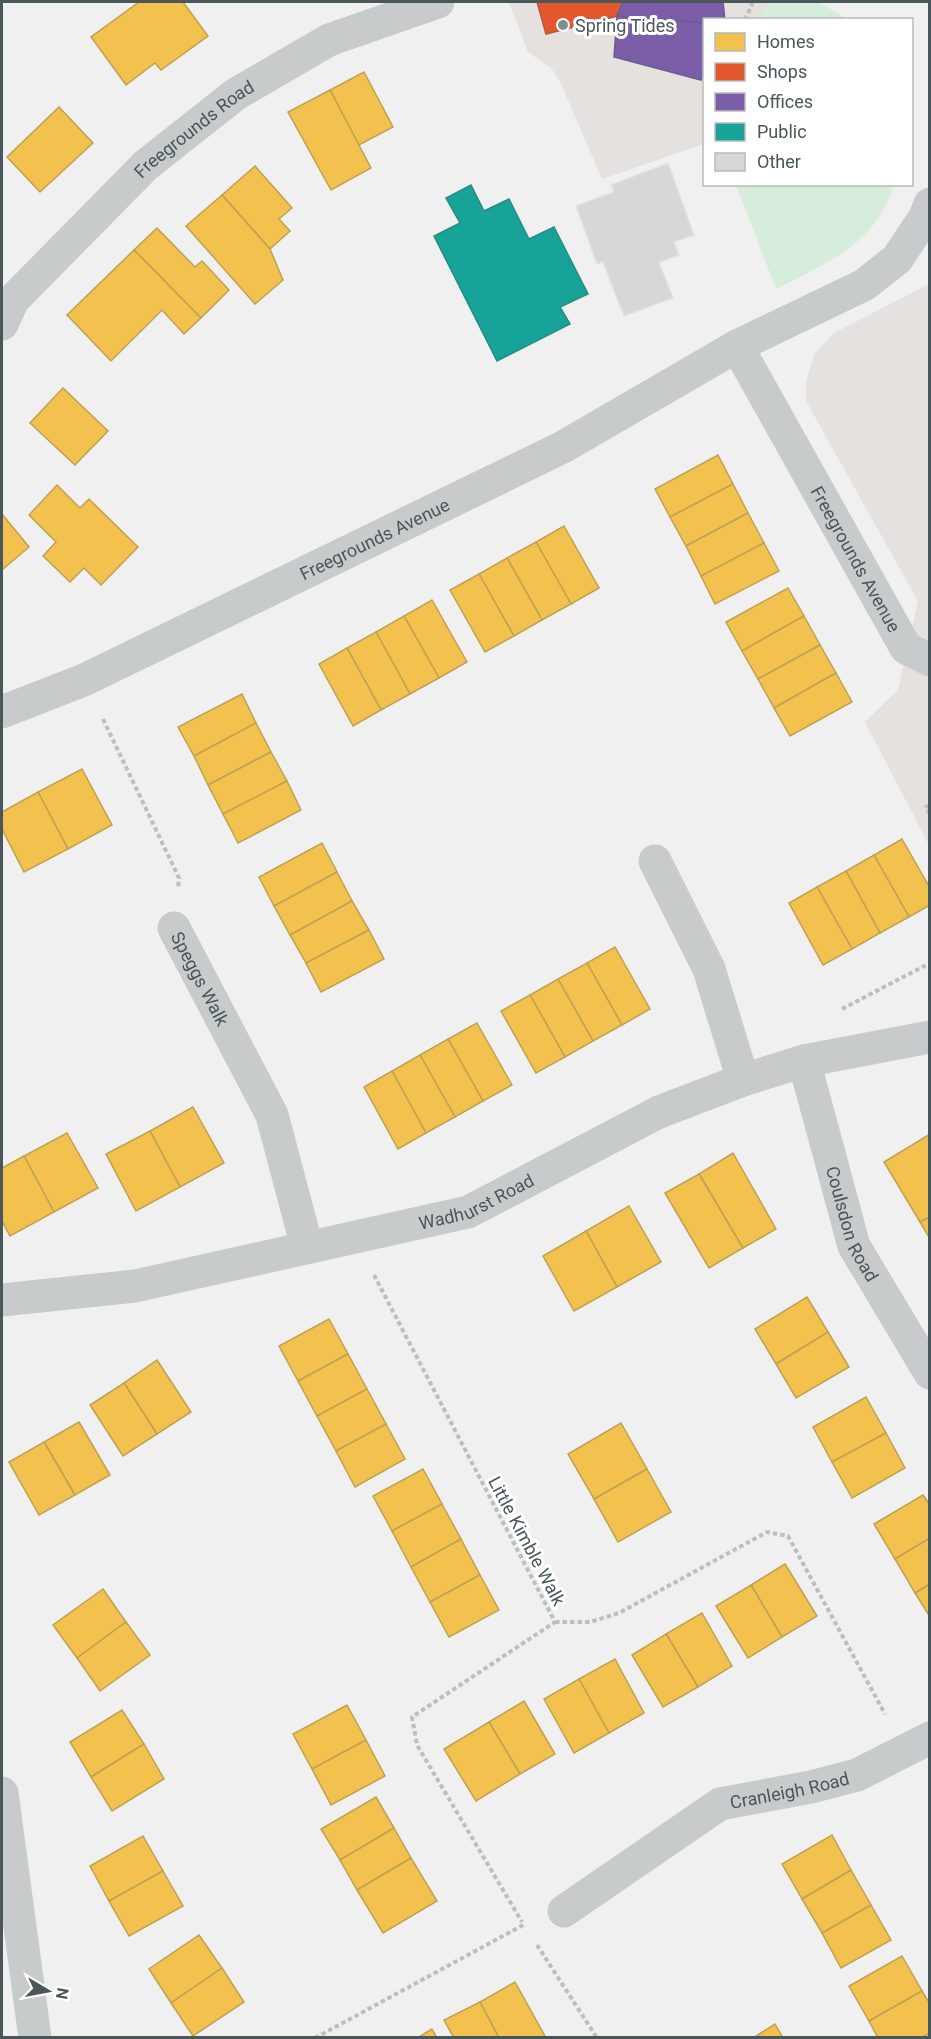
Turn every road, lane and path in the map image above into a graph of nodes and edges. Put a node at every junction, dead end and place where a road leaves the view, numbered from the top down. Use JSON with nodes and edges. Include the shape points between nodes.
{"nodes":[{"id":1,"x":438,"y":2,"type":"edge"},
{"id":2,"x":753,"y":2,"type":"edge"},
{"id":3,"x":746,"y":18,"type":"edge"},
{"id":4,"x":930,"y":204,"type":"edge"},
{"id":5,"x":2,"y":324,"type":"edge"},
{"id":6,"x":737,"y":346,"type":"junction"},
{"id":7,"x":918,"y":654,"type":"edge"},
{"id":8,"x":84,"y":680,"type":"junction"},
{"id":9,"x":2,"y":712,"type":"edge"},
{"id":10,"x":930,"y":805,"type":"edge"},
{"id":11,"x":930,"y":814,"type":"edge"},
{"id":12,"x":655,"y":861,"type":"dead end"},
{"id":13,"x":174,"y":928,"type":"joint"},
{"id":14,"x":930,"y":963,"type":"edge"},
{"id":15,"x":837,"y":1011,"type":"dead end"},
{"id":16,"x":930,"y":1037,"type":"edge"},
{"id":17,"x":804,"y":1061,"type":"junction"},
{"id":18,"x":743,"y":1080,"type":"junction"},
{"id":19,"x":354,"y":1237,"type":"junction"},
{"id":20,"x":307,"y":1247,"type":"junction"},
{"id":21,"x":2,"y":1300,"type":"edge"},
{"id":22,"x":930,"y":1373,"type":"edge"},
{"id":23,"x":555,"y":1622,"type":"junction"},
{"id":24,"x":918,"y":1745,"type":"edge"},
{"id":25,"x":2,"y":1793,"type":"edge"},
{"id":26,"x":573,"y":1906,"type":"joint"},
{"id":27,"x":523,"y":1924,"type":"junction"},
{"id":28,"x":11,"y":1929,"type":"edge"},
{"id":29,"x":529,"y":1934,"type":"dead end"},
{"id":30,"x":536,"y":1943,"type":"dead end"},
{"id":31,"x":35,"y":2037,"type":"edge"},
{"id":32,"x":315,"y":2037,"type":"edge"},
{"id":33,"x":597,"y":2037,"type":"edge"}],
"edges":[{"from":1,"to":5,"type":"street","name":"Freegrounds Road","via":[[329,40],[236,94],[147,165],[13,300]]},
{"from":2,"to":3,"type":"path"},
{"from":4,"to":6,"type":"street","name":"Freegrounds Avenue","via":[[897,259],[864,285]]},
{"from":6,"to":7,"type":"street","name":"Freegrounds Avenue"},
{"from":6,"to":8,"type":"street","name":"Freegrounds Avenue","via":[[563,447]]},
{"from":8,"to":9,"type":"street","name":"Freegrounds Avenue"},
{"from":8,"to":13,"type":"path","name":"Speggs Walk","via":[[179,878]]},
{"from":10,"to":11,"type":"path","via":[[926,807]]},
{"from":12,"to":18,"type":"street","via":[[709,969]]},
{"from":13,"to":20,"type":"street","name":"Speggs Walk","via":[[272,1115]]},
{"from":14,"to":15,"type":"path"},
{"from":16,"to":17,"type":"street","name":"Wadhurst Road"},
{"from":17,"to":18,"type":"street","name":"Wadhurst Road"},
{"from":17,"to":22,"type":"street","name":"Coulsdon Road","via":[[854,1246]]},
{"from":18,"to":19,"type":"street","name":"Wadhurst Road","via":[[659,1112],[468,1212]]},
{"from":19,"to":20,"type":"street","name":"Wadhurst Road"},
{"from":19,"to":23,"type":"path","name":"Little Kimble Walk"},
{"from":20,"to":21,"type":"street","name":"Wadhurst Road","via":[[135,1286]]},
{"from":23,"to":24,"type":"path","via":[[590,1622],[619,1613],[767,1532],[788,1536]]},
{"from":23,"to":27,"type":"path","name":"Little Kimble Walk","via":[[412,1717],[417,1745]]},
{"from":24,"to":26,"type":"street","name":"Cranleigh Road","via":[[857,1775],[720,1804]]},
{"from":25,"to":28,"type":"street"},
{"from":26,"to":27,"type":"path"},
{"from":27,"to":29,"type":"path"},
{"from":27,"to":32,"type":"path"},
{"from":28,"to":31,"type":"street"},
{"from":30,"to":33,"type":"path"}]}
